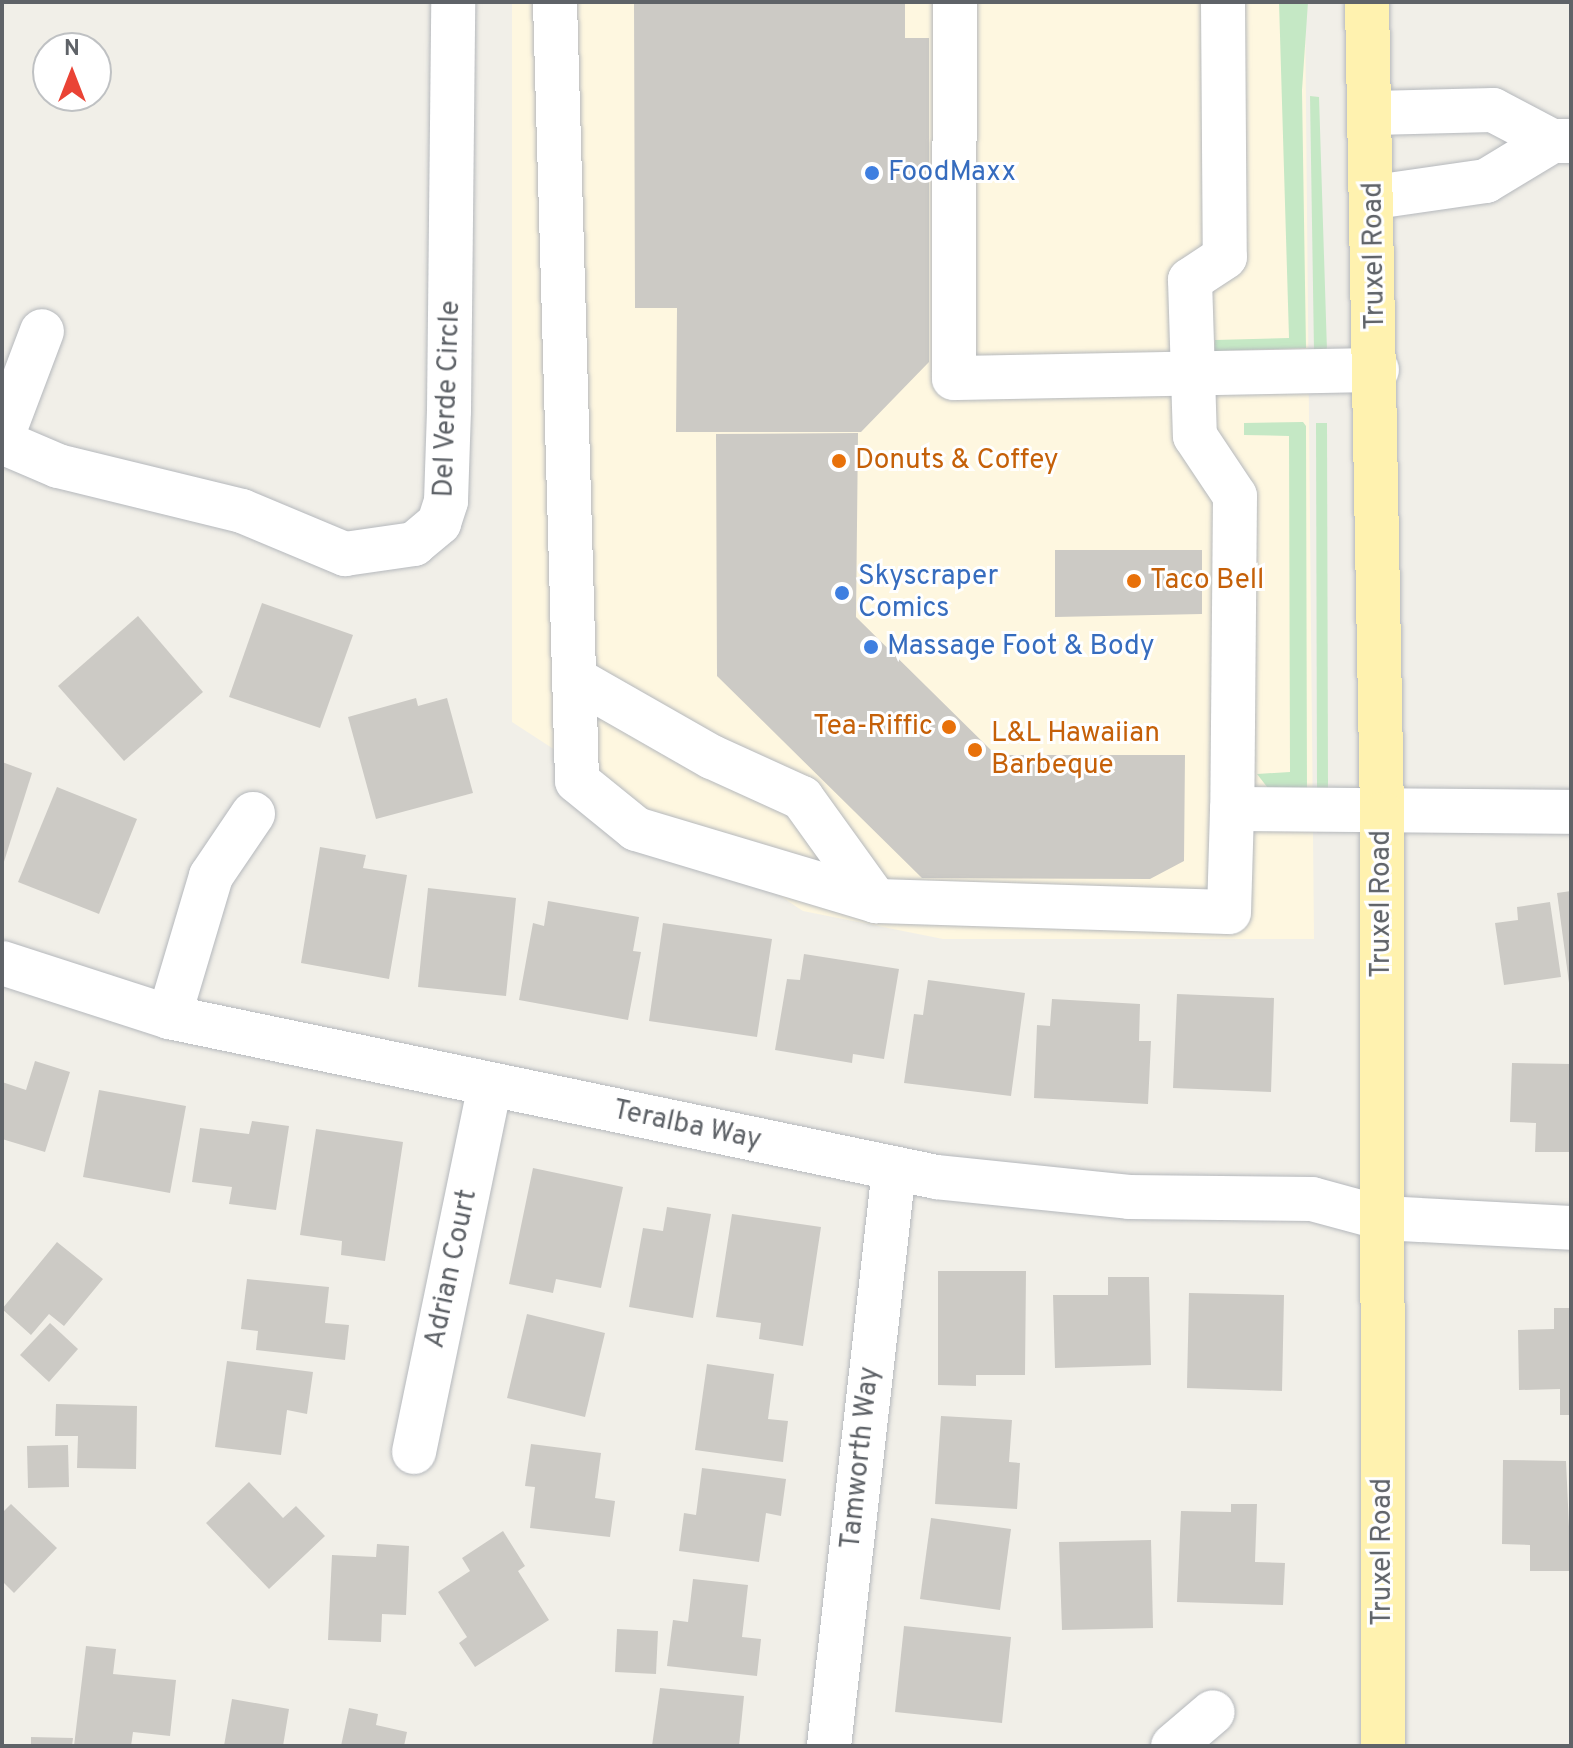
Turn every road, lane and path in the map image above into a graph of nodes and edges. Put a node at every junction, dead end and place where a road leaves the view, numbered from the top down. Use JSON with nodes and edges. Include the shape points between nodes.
{"nodes":[{"id":1,"x":453,"y":2,"type":"edge"},
{"id":2,"x":555,"y":2,"type":"edge"},
{"id":3,"x":955,"y":2,"type":"edge"},
{"id":4,"x":1223,"y":2,"type":"edge"},
{"id":5,"x":1367,"y":2,"type":"edge"},
{"id":6,"x":1399,"y":2,"type":"edge"},
{"id":7,"x":1373,"y":63,"type":"junction"},
{"id":8,"x":1374,"y":113,"type":"junction"},
{"id":9,"x":1562,"y":141,"type":"edge"},
{"id":10,"x":1375,"y":197,"type":"junction"},
{"id":11,"x":42,"y":331,"type":"dead end"},
{"id":12,"x":1377,"y":370,"type":"junction"},
{"id":13,"x":1192,"y":371,"type":"junction"},
{"id":14,"x":2,"y":440,"type":"edge"},
{"id":15,"x":575,"y":679,"type":"junction"},
{"id":16,"x":1232,"y":809,"type":"junction"},
{"id":17,"x":1571,"y":812,"type":"edge"},
{"id":18,"x":253,"y":814,"type":"dead end"},
{"id":19,"x":1382,"y":814,"type":"junction"},
{"id":20,"x":876,"y":901,"type":"junction"},
{"id":21,"x":2,"y":963,"type":"edge"},
{"id":22,"x":169,"y":1017,"type":"junction"},
{"id":23,"x":490,"y":1085,"type":"junction"},
{"id":24,"x":894,"y":1169,"type":"junction"},
{"id":25,"x":1382,"y":1218,"type":"junction"},
{"id":26,"x":1571,"y":1228,"type":"edge"},
{"id":27,"x":414,"y":1452,"type":"dead end"},
{"id":28,"x":1213,"y":1712,"type":"dead end"},
{"id":29,"x":829,"y":1746,"type":"edge"},
{"id":30,"x":1173,"y":1746,"type":"edge"},
{"id":31,"x":1383,"y":1746,"type":"edge"}],
"edges":[{"from":1,"to":14,"type":"street","name":"Del Verde Circle","via":[[450,395],[446,501],[439,523],[414,544],[345,554],[242,511],[58,466]]},
{"from":2,"to":15,"type":"street"},
{"from":3,"to":13,"type":"street","via":[[954,378]]},
{"from":4,"to":13,"type":"street","via":[[1225,257],[1190,280]]},
{"from":5,"to":7,"type":"main road","name":"Truxel Road"},
{"from":6,"to":7,"type":"main road","name":"Truxel Road"},
{"from":7,"to":8,"type":"main road","name":"Truxel Road"},
{"from":8,"to":9,"type":"street","via":[[1493,110]]},
{"from":8,"to":10,"type":"main road","name":"Truxel Road"},
{"from":9,"to":10,"type":"street","via":[[1486,181]]},
{"from":10,"to":12,"type":"main road","name":"Truxel Road"},
{"from":11,"to":14,"type":"street","name":"Del Verde Circle"},
{"from":12,"to":13,"type":"street"},
{"from":12,"to":19,"type":"main road","name":"Truxel Road"},
{"from":13,"to":16,"type":"street","via":[[1195,436],[1235,496]]},
{"from":15,"to":20,"type":"street","via":[[712,757],[802,798]]},
{"from":15,"to":20,"type":"street","via":[[577,781],[636,829]]},
{"from":16,"to":19,"type":"street"},
{"from":16,"to":20,"type":"street","via":[[1229,912]]},
{"from":17,"to":19,"type":"street"},
{"from":18,"to":22,"type":"street","via":[[211,876]]},
{"from":19,"to":25,"type":"main road","name":"Truxel Road"},
{"from":21,"to":22,"type":"street","name":"Teralba Way"},
{"from":22,"to":23,"type":"street","name":"Teralba Way"},
{"from":23,"to":24,"type":"street","name":"Teralba Way"},
{"from":23,"to":27,"type":"street","name":"Adrian Court"},
{"from":24,"to":25,"type":"street","name":"Teralba Way","via":[[1087,1194],[1312,1199]]},
{"from":24,"to":29,"type":"street","name":"Tamworth Way"},
{"from":25,"to":26,"type":"street","name":"Teralba Way"},
{"from":25,"to":31,"type":"main road","name":"Truxel Road"},
{"from":28,"to":30,"type":"street"}]}
